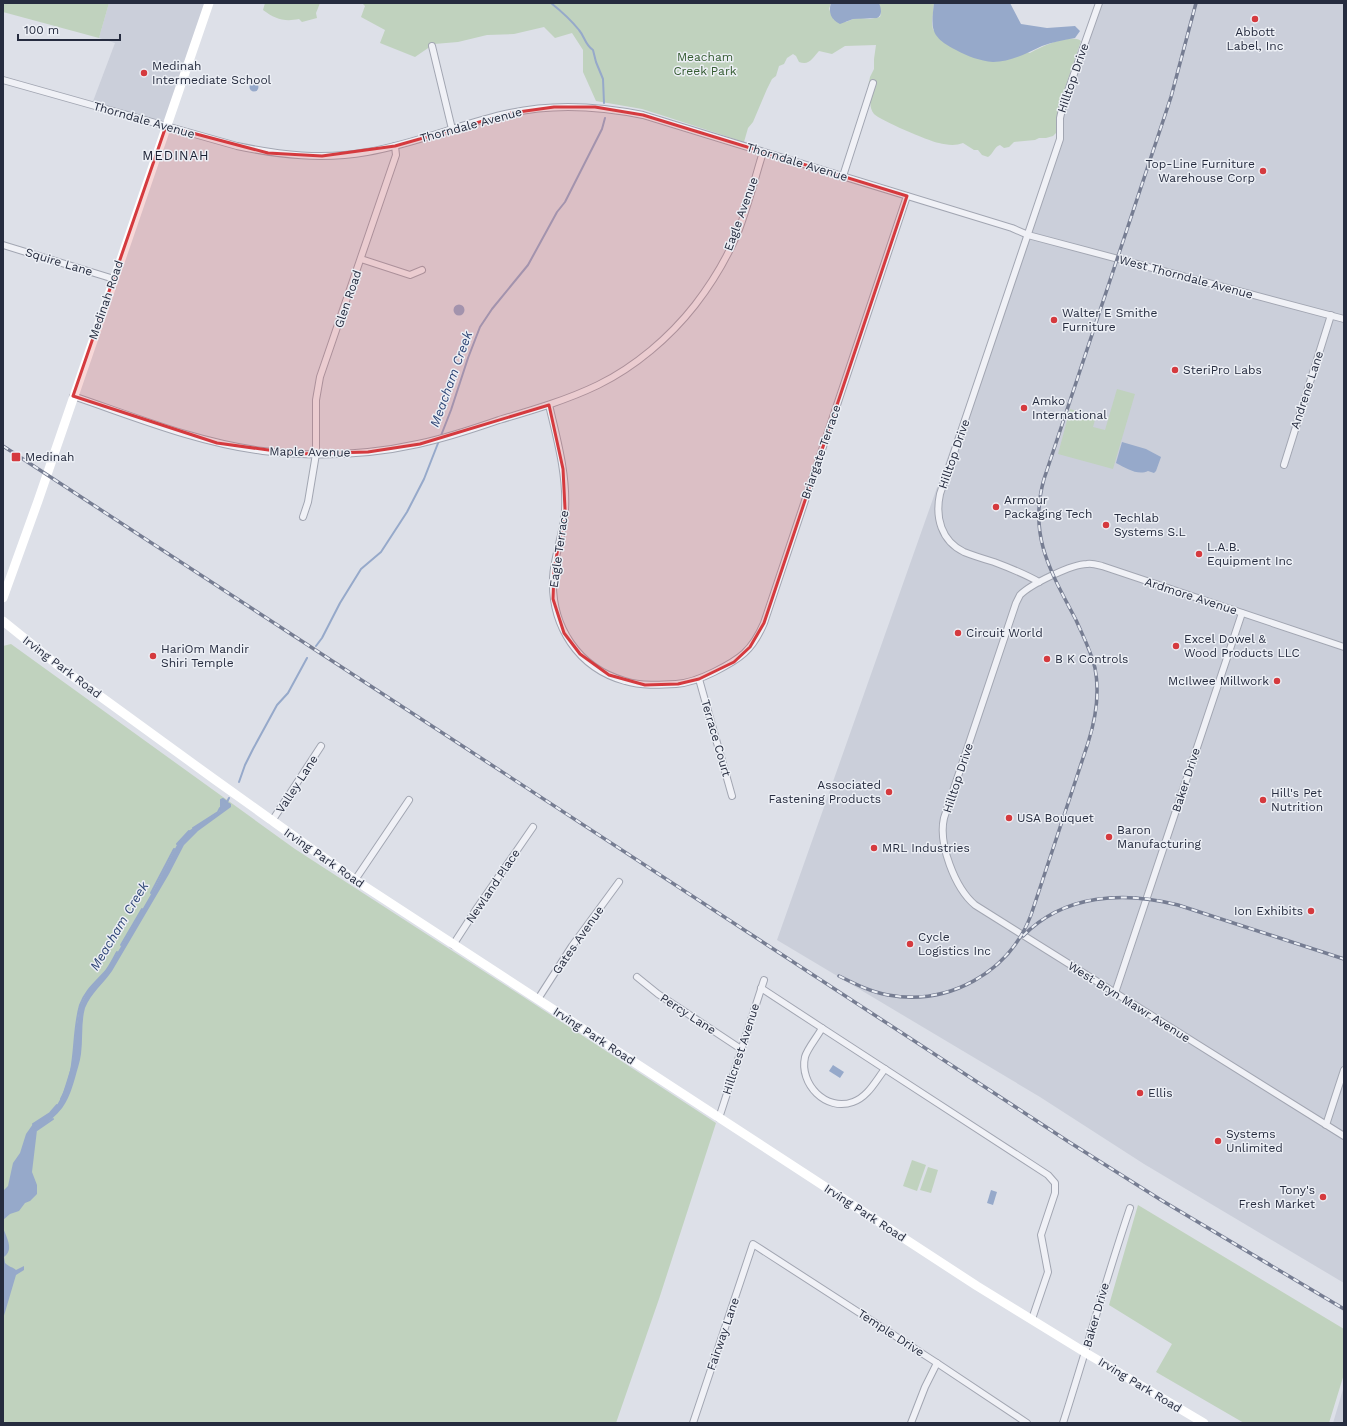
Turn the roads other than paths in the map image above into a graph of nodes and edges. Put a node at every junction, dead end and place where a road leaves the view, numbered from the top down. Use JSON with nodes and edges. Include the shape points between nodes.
{"nodes":[{"id":1,"x":209,"y":3,"type":"edge"},
{"id":2,"x":1099,"y":3,"type":"edge"},
{"id":3,"x":432,"y":46,"type":"dead end"},
{"id":4,"x":3,"y":80,"type":"edge"},
{"id":5,"x":873,"y":83,"type":"dead end"},
{"id":6,"x":166,"y":126,"type":"junction"},
{"id":7,"x":452,"y":129,"type":"junction"},
{"id":8,"x":395,"y":146,"type":"junction"},
{"id":9,"x":763,"y":152,"type":"junction"},
{"id":10,"x":842,"y":176,"type":"junction"},
{"id":11,"x":908,"y":196,"type":"junction"},
{"id":12,"x":1028,"y":235,"type":"junction"},
{"id":13,"x":3,"y":245,"type":"edge"},
{"id":14,"x":361,"y":259,"type":"junction"},
{"id":15,"x":422,"y":270,"type":"dead end"},
{"id":16,"x":114,"y":279,"type":"junction"},
{"id":17,"x":1331,"y":315,"type":"junction"},
{"id":18,"x":1344,"y":319,"type":"edge"},
{"id":19,"x":73,"y":396,"type":"junction"},
{"id":20,"x":549,"y":405,"type":"junction"},
{"id":21,"x":316,"y":454,"type":"junction"},
{"id":22,"x":1284,"y":465,"type":"dead end"},
{"id":23,"x":303,"y":517,"type":"dead end"},
{"id":24,"x":1039,"y":582,"type":"junction"},
{"id":25,"x":3,"y":598,"type":"edge"},
{"id":26,"x":1242,"y":613,"type":"junction"},
{"id":27,"x":3,"y":621,"type":"edge"},
{"id":28,"x":559,"y":621,"type":"joint"},
{"id":29,"x":1344,"y":647,"type":"edge"},
{"id":30,"x":699,"y":680,"type":"junction"},
{"id":31,"x":321,"y":746,"type":"dead end"},
{"id":32,"x":732,"y":796,"type":"dead end"},
{"id":33,"x":408,"y":800,"type":"dead end"},
{"id":34,"x":272,"y":822,"type":"junction"},
{"id":35,"x":533,"y":827,"type":"dead end"},
{"id":36,"x":944,"y":842,"type":"joint"},
{"id":37,"x":356,"y":880,"type":"junction"},
{"id":38,"x":619,"y":882,"type":"dead end"},
{"id":39,"x":453,"y":945,"type":"junction"},
{"id":40,"x":637,"y":977,"type":"dead end"},
{"id":41,"x":764,"y":980,"type":"dead end"},
{"id":42,"x":761,"y":988,"type":"junction"},
{"id":43,"x":1115,"y":993,"type":"junction"},
{"id":44,"x":538,"y":1000,"type":"junction"},
{"id":45,"x":822,"y":1028,"type":"junction"},
{"id":46,"x":741,"y":1049,"type":"junction"},
{"id":47,"x":885,"y":1069,"type":"junction"},
{"id":48,"x":1344,"y":1070,"type":"edge"},
{"id":49,"x":719,"y":1118,"type":"junction"},
{"id":50,"x":1326,"y":1125,"type":"junction"},
{"id":51,"x":1344,"y":1136,"type":"edge"},
{"id":52,"x":1130,"y":1208,"type":"dead end"},
{"id":53,"x":753,"y":1244,"type":"joint"},
{"id":54,"x":1032,"y":1319,"type":"junction"},
{"id":55,"x":1086,"y":1353,"type":"junction"},
{"id":56,"x":937,"y":1363,"type":"junction"},
{"id":57,"x":693,"y":1423,"type":"edge"},
{"id":58,"x":911,"y":1423,"type":"edge"},
{"id":59,"x":1027,"y":1423,"type":"edge"},
{"id":60,"x":1063,"y":1423,"type":"edge"},
{"id":61,"x":1204,"y":1423,"type":"edge"}],
"edges":[{"from":1,"to":6,"type":"main road","name":"Medinah Road"},
{"from":2,"to":12,"type":"street","name":"Hilltop Drive","via":[[1063,105],[1060,139]]},
{"from":3,"to":7,"type":"street"},
{"from":4,"to":6,"type":"street","name":"Thorndale Avenue"},
{"from":5,"to":10,"type":"street"},
{"from":6,"to":8,"type":"street","name":"Thorndale Avenue","via":[[268,153],[322,156]]},
{"from":6,"to":16,"type":"main road","name":"Medinah Road"},
{"from":7,"to":8,"type":"street","name":"Thorndale Avenue"},
{"from":7,"to":9,"type":"street","name":"Thorndale Avenue","via":[[538,108],[595,107],[643,115]]},
{"from":8,"to":14,"type":"street","name":"Glen Road","via":[[396,155]]},
{"from":9,"to":10,"type":"street","name":"Thorndale Avenue"},
{"from":9,"to":20,"type":"street","name":"Eagle Avenue","via":[[730,250],[710,285],[694,306],[668,335],[624,370],[600,384]]},
{"from":10,"to":11,"type":"street","name":"Thorndale Avenue"},
{"from":11,"to":12,"type":"street","name":"Thorndale Avenue"},
{"from":11,"to":30,"type":"street","name":"Briargate Terrace","via":[[762,628],[750,646],[734,662]]},
{"from":12,"to":17,"type":"street","name":"West Thorndale Avenue"},
{"from":12,"to":24,"type":"street","name":"Hilltop Drive","via":[[943,486],[938,516],[944,533],[964,552],[1022,573]]},
{"from":13,"to":16,"type":"street","name":"Squire Lane"},
{"from":14,"to":15,"type":"street","via":[[410,275]]},
{"from":14,"to":21,"type":"street","name":"Glen Road","via":[[320,377],[316,400]]},
{"from":16,"to":19,"type":"main road","name":"Medinah Road"},
{"from":17,"to":18,"type":"street","name":"West Thorndale Avenue"},
{"from":17,"to":22,"type":"street","name":"Andrene Lane"},
{"from":19,"to":21,"type":"street","name":"Maple Avenue","via":[[217,443],[263,451]]},
{"from":19,"to":25,"type":"main road","name":"Medinah Road"},
{"from":20,"to":21,"type":"street","name":"Maple Avenue","via":[[449,436],[398,448]]},
{"from":20,"to":28,"type":"street","name":"Eagle Terrace","via":[[562,461],[565,491],[563,529],[553,578],[553,599]]},
{"from":21,"to":23,"type":"street","name":"Glen Road"},
{"from":24,"to":26,"type":"street","name":"Ardmore Avenue","via":[[1070,567],[1088,563]]},
{"from":24,"to":36,"type":"street","name":"Hilltop Drive","via":[[1020,595],[1016,603],[944,818]]},
{"from":26,"to":29,"type":"street","name":"Ardmore Avenue"},
{"from":26,"to":43,"type":"street","name":"Baker Drive"},
{"from":27,"to":34,"type":"main road","name":"Irving Park Road","via":[[60,667]]},
{"from":28,"to":30,"type":"street","name":"Briargate Terrace","via":[[564,633],[580,654],[609,675],[645,685],[678,684]]},
{"from":30,"to":32,"type":"street","name":"Terrace Court"},
{"from":31,"to":34,"type":"street","name":"Valley Lane"},
{"from":33,"to":37,"type":"street"},
{"from":34,"to":37,"type":"main road","name":"Irving Park Road"},
{"from":35,"to":39,"type":"street","name":"Newland Place"},
{"from":36,"to":43,"type":"street","name":"West Bryn Mawr Avenue","via":[[958,886],[968,900]]},
{"from":37,"to":39,"type":"main road","name":"Irving Park Road"},
{"from":38,"to":44,"type":"street","name":"Gates Avenue","via":[[572,946]]},
{"from":39,"to":44,"type":"main road","name":"Irving Park Road"},
{"from":40,"to":46,"type":"street","name":"Percy Lane","via":[[658,994]]},
{"from":41,"to":42,"type":"street","name":"Hillcrest Avenue"},
{"from":42,"to":45,"type":"street"},
{"from":42,"to":46,"type":"street","name":"Hillcrest Avenue"},
{"from":43,"to":50,"type":"street","name":"West Bryn Mawr Avenue"},
{"from":44,"to":49,"type":"main road","name":"Irving Park Road"},
{"from":45,"to":47,"type":"street"},
{"from":45,"to":47,"type":"street","via":[[805,1056],[804,1071],[810,1086],[822,1098],[838,1104],[854,1102],[867,1093]]},
{"from":46,"to":49,"type":"street","name":"Hillcrest Avenue"},
{"from":47,"to":54,"type":"street","via":[[1048,1175],[1055,1183],[1055,1193],[1041,1235],[1048,1272]]},
{"from":48,"to":50,"type":"street"},
{"from":49,"to":54,"type":"main road","name":"Irving Park Road"},
{"from":50,"to":51,"type":"street","name":"West Bryn Mawr Avenue"},
{"from":52,"to":55,"type":"street","name":"Baker Drive","via":[[1108,1273]]},
{"from":53,"to":56,"type":"street","name":"Temple Drive"},
{"from":53,"to":57,"type":"street","name":"Fairway Lane"},
{"from":54,"to":55,"type":"main road","name":"Irving Park Road"},
{"from":55,"to":60,"type":"street","name":"Baker Drive"},
{"from":55,"to":61,"type":"main road","name":"Irving Park Road"},
{"from":56,"to":58,"type":"street"},
{"from":56,"to":59,"type":"street","name":"Temple Drive"}]}
